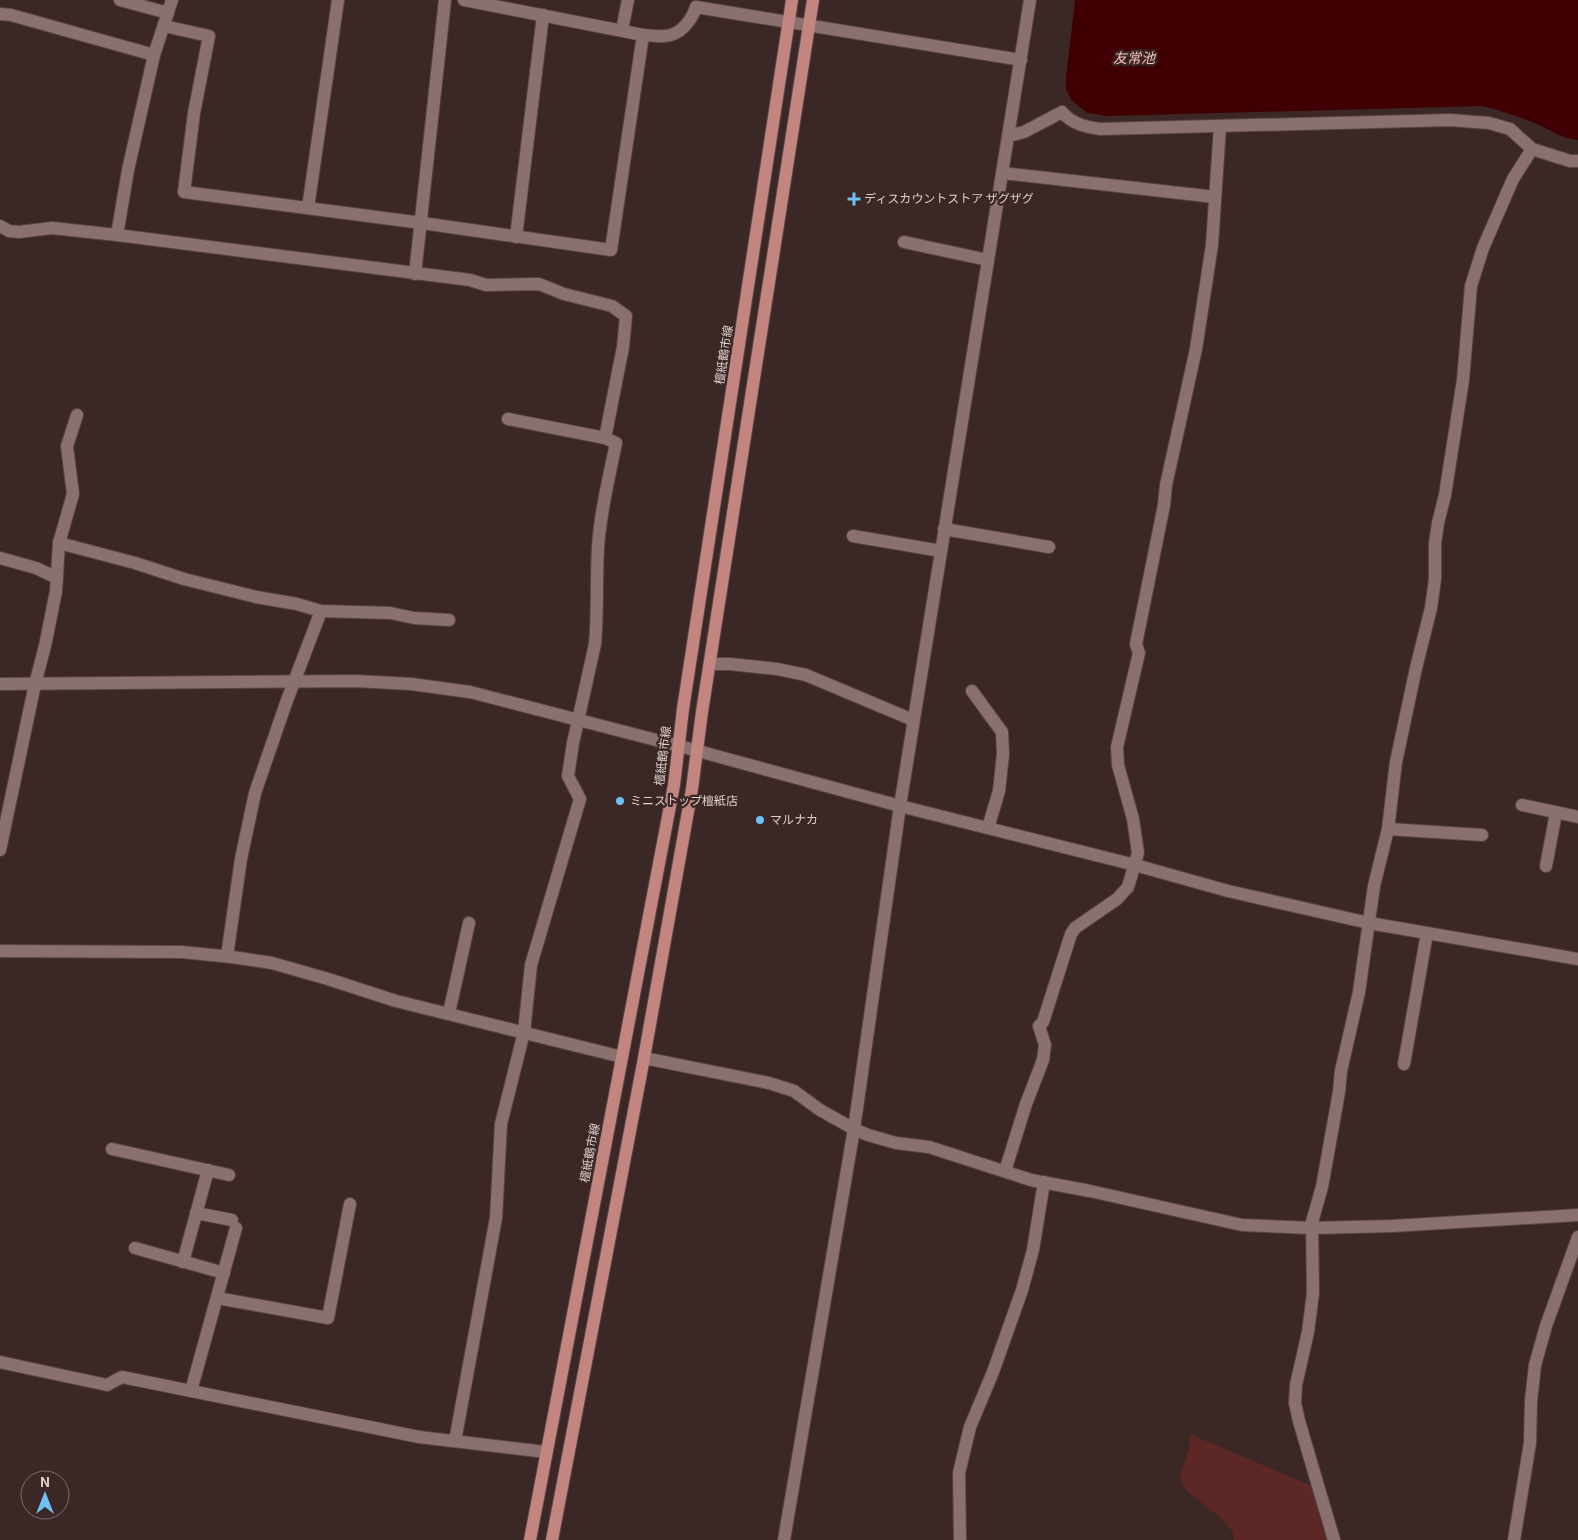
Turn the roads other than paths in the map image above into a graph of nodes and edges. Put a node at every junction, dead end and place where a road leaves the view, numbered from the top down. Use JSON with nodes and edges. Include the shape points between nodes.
{"nodes":[{"id":1,"x":120,"y":0,"type":"edge"},
{"id":2,"x":172,"y":0,"type":"edge"},
{"id":3,"x":338,"y":0,"type":"edge"},
{"id":4,"x":446,"y":0,"type":"edge"},
{"id":5,"x":464,"y":0,"type":"edge"},
{"id":6,"x":628,"y":0,"type":"edge"},
{"id":7,"x":792,"y":0,"type":"edge"},
{"id":8,"x":813,"y":0,"type":"edge"},
{"id":9,"x":1030,"y":0,"type":"edge"},
{"id":10,"x":701,"y":4,"type":"edge"},
{"id":11,"x":168,"y":13,"type":"junction"},
{"id":12,"x":0,"y":14,"type":"edge"},
{"id":13,"x":543,"y":15,"type":"junction"},
{"id":14,"x":788,"y":22,"type":"junction"},
{"id":15,"x":809,"y":25,"type":"junction"},
{"id":16,"x":164,"y":26,"type":"junction"},
{"id":17,"x":622,"y":30,"type":"junction"},
{"id":18,"x":644,"y":35,"type":"junction"},
{"id":19,"x":154,"y":55,"type":"junction"},
{"id":20,"x":1021,"y":60,"type":"junction"},
{"id":21,"x":1220,"y":126,"type":"junction"},
{"id":22,"x":1008,"y":136,"type":"junction"},
{"id":23,"x":1532,"y":149,"type":"junction"},
{"id":24,"x":1578,"y":161,"type":"edge"},
{"id":25,"x":1002,"y":172,"type":"junction"},
{"id":26,"x":1215,"y":196,"type":"junction"},
{"id":27,"x":308,"y":208,"type":"junction"},
{"id":28,"x":422,"y":223,"type":"junction"},
{"id":29,"x":0,"y":226,"type":"edge"},
{"id":30,"x":117,"y":235,"type":"junction"},
{"id":31,"x":516,"y":237,"type":"junction"},
{"id":32,"x":904,"y":242,"type":"dead end"},
{"id":33,"x":988,"y":260,"type":"junction"},
{"id":34,"x":415,"y":274,"type":"junction"},
{"id":35,"x":77,"y":415,"type":"dead end"},
{"id":36,"x":508,"y":419,"type":"dead end"},
{"id":37,"x":605,"y":438,"type":"junction"},
{"id":38,"x":944,"y":529,"type":"junction"},
{"id":39,"x":853,"y":536,"type":"dead end"},
{"id":40,"x":58,"y":543,"type":"junction"},
{"id":41,"x":1049,"y":547,"type":"dead end"},
{"id":42,"x":941,"y":551,"type":"junction"},
{"id":43,"x":0,"y":558,"type":"edge"},
{"id":44,"x":56,"y":578,"type":"junction"},
{"id":45,"x":321,"y":611,"type":"junction"},
{"id":46,"x":448,"y":620,"type":"dead end"},
{"id":47,"x":710,"y":664,"type":"junction"},
{"id":48,"x":294,"y":682,"type":"junction"},
{"id":49,"x":0,"y":684,"type":"edge"},
{"id":50,"x":35,"y":684,"type":"junction"},
{"id":51,"x":972,"y":691,"type":"dead end"},
{"id":52,"x":579,"y":719,"type":"junction"},
{"id":53,"x":913,"y":720,"type":"junction"},
{"id":54,"x":678,"y":746,"type":"junction"},
{"id":55,"x":698,"y":751,"type":"junction"},
{"id":56,"x":900,"y":806,"type":"junction"},
{"id":57,"x":1522,"y":806,"type":"dead end"},
{"id":58,"x":1556,"y":813,"type":"junction"},
{"id":59,"x":1578,"y":817,"type":"edge"},
{"id":60,"x":988,"y":828,"type":"junction"},
{"id":61,"x":1388,"y":829,"type":"junction"},
{"id":62,"x":1482,"y":835,"type":"dead end"},
{"id":63,"x":0,"y":850,"type":"edge"},
{"id":64,"x":1134,"y":865,"type":"junction"},
{"id":65,"x":1546,"y":866,"type":"dead end"},
{"id":66,"x":1370,"y":923,"type":"junction"},
{"id":67,"x":469,"y":924,"type":"dead end"},
{"id":68,"x":1427,"y":933,"type":"junction"},
{"id":69,"x":0,"y":951,"type":"edge"},
{"id":70,"x":227,"y":956,"type":"junction"},
{"id":71,"x":1578,"y":959,"type":"edge"},
{"id":72,"x":449,"y":1013,"type":"junction"},
{"id":73,"x":524,"y":1032,"type":"junction"},
{"id":74,"x":622,"y":1057,"type":"junction"},
{"id":75,"x":644,"y":1058,"type":"junction"},
{"id":76,"x":1404,"y":1064,"type":"dead end"},
{"id":77,"x":854,"y":1129,"type":"junction"},
{"id":78,"x":112,"y":1149,"type":"dead end"},
{"id":79,"x":208,"y":1170,"type":"junction"},
{"id":80,"x":1005,"y":1171,"type":"junction"},
{"id":81,"x":229,"y":1175,"type":"dead end"},
{"id":82,"x":1044,"y":1182,"type":"junction"},
{"id":83,"x":350,"y":1204,"type":"dead end"},
{"id":84,"x":196,"y":1213,"type":"junction"},
{"id":85,"x":1578,"y":1215,"type":"edge"},
{"id":86,"x":1312,"y":1228,"type":"junction"},
{"id":87,"x":1578,"y":1237,"type":"edge"},
{"id":88,"x":135,"y":1248,"type":"dead end"},
{"id":89,"x":183,"y":1262,"type":"junction"},
{"id":90,"x":224,"y":1273,"type":"junction"},
{"id":91,"x":217,"y":1298,"type":"junction"},
{"id":92,"x":0,"y":1362,"type":"edge"},
{"id":93,"x":191,"y":1391,"type":"junction"},
{"id":94,"x":455,"y":1441,"type":"junction"},
{"id":95,"x":546,"y":1452,"type":"junction"},
{"id":96,"x":530,"y":1540,"type":"edge"},
{"id":97,"x":552,"y":1540,"type":"edge"},
{"id":98,"x":784,"y":1540,"type":"edge"},
{"id":99,"x":960,"y":1540,"type":"edge"},
{"id":100,"x":1334,"y":1540,"type":"edge"},
{"id":101,"x":1514,"y":1540,"type":"edge"}],
"edges":[{"from":1,"to":11,"type":"street"},
{"from":2,"to":11,"type":"street"},
{"from":3,"to":27,"type":"street"},
{"from":4,"to":28,"type":"street"},
{"from":5,"to":13,"type":"street"},
{"from":6,"to":17,"type":"street"},
{"from":7,"to":14,"type":"main road","name":"檀紙鶴市線"},
{"from":8,"to":15,"type":"main road"},
{"from":9,"to":20,"type":"street"},
{"from":10,"to":14,"type":"street"},
{"from":10,"to":18,"type":"street","via":[[678,32],[666,36]]},
{"from":11,"to":16,"type":"street"},
{"from":12,"to":19,"type":"street"},
{"from":13,"to":17,"type":"street"},
{"from":13,"to":31,"type":"street"},
{"from":14,"to":15,"type":"street"},
{"from":14,"to":54,"type":"main road","name":"檀紙鶴市線"},
{"from":15,"to":20,"type":"street"},
{"from":15,"to":47,"type":"main road"},
{"from":16,"to":19,"type":"street"},
{"from":16,"to":27,"type":"street","via":[[209,36],[194,113],[184,192]]},
{"from":17,"to":18,"type":"street"},
{"from":18,"to":31,"type":"street","via":[[611,250]]},
{"from":19,"to":30,"type":"street"},
{"from":20,"to":22,"type":"street"},
{"from":21,"to":22,"type":"street","via":[[1100,129],[1074,122],[1062,112],[1024,132]]},
{"from":21,"to":23,"type":"street","via":[[1450,120],[1489,123],[1510,129]]},
{"from":21,"to":26,"type":"street"},
{"from":22,"to":25,"type":"street"},
{"from":23,"to":24,"type":"street"},
{"from":23,"to":61,"type":"street","via":[[1513,179],[1483,248],[1471,286],[1463,380],[1435,544],[1436,579],[1396,762]]},
{"from":25,"to":26,"type":"street"},
{"from":25,"to":33,"type":"street"},
{"from":26,"to":64,"type":"street","via":[[1212,245],[1196,349],[1136,644],[1139,654],[1117,747],[1118,765],[1133,819],[1138,854]]},
{"from":27,"to":28,"type":"street"},
{"from":28,"to":31,"type":"street"},
{"from":28,"to":34,"type":"street"},
{"from":29,"to":30,"type":"street","via":[[19,232],[52,228]]},
{"from":30,"to":34,"type":"street"},
{"from":32,"to":33,"type":"street"},
{"from":33,"to":38,"type":"street"},
{"from":34,"to":37,"type":"street","via":[[486,285],[539,284],[612,306],[626,316]]},
{"from":35,"to":40,"type":"street","via":[[67,446],[72,494]]},
{"from":36,"to":37,"type":"street"},
{"from":37,"to":52,"type":"street","via":[[616,443],[600,526],[595,644]]},
{"from":38,"to":41,"type":"street"},
{"from":38,"to":42,"type":"street"},
{"from":39,"to":42,"type":"street"},
{"from":40,"to":44,"type":"street"},
{"from":40,"to":45,"type":"street","via":[[184,579]]},
{"from":42,"to":53,"type":"street"},
{"from":43,"to":44,"type":"street","via":[[36,568]]},
{"from":44,"to":50,"type":"street","via":[[56,591]]},
{"from":45,"to":46,"type":"street","via":[[376,612]]},
{"from":45,"to":48,"type":"street"},
{"from":47,"to":53,"type":"street","via":[[777,669],[806,675]]},
{"from":47,"to":55,"type":"main road"},
{"from":48,"to":50,"type":"street"},
{"from":48,"to":52,"type":"street","via":[[421,685],[470,692]]},
{"from":48,"to":70,"type":"street","via":[[255,794]]},
{"from":49,"to":50,"type":"street"},
{"from":50,"to":63,"type":"street"},
{"from":51,"to":60,"type":"street","via":[[1002,732],[999,790]]},
{"from":52,"to":54,"type":"street"},
{"from":52,"to":73,"type":"street","via":[[568,776],[580,799],[531,965]]},
{"from":53,"to":56,"type":"street"},
{"from":54,"to":55,"type":"street"},
{"from":54,"to":74,"type":"main road","name":"檀紙鶴市線","via":[[674,785]]},
{"from":55,"to":56,"type":"street"},
{"from":55,"to":75,"type":"main road"},
{"from":56,"to":60,"type":"street"},
{"from":56,"to":77,"type":"street"},
{"from":57,"to":58,"type":"street"},
{"from":58,"to":59,"type":"street"},
{"from":58,"to":65,"type":"street"},
{"from":60,"to":64,"type":"street"},
{"from":61,"to":62,"type":"street"},
{"from":61,"to":66,"type":"street","via":[[1374,886]]},
{"from":64,"to":66,"type":"street","via":[[1228,891]]},
{"from":64,"to":80,"type":"street","via":[[1128,887],[1071,934],[1039,1026],[1045,1045],[1043,1060]]},
{"from":66,"to":68,"type":"street"},
{"from":66,"to":86,"type":"street"},
{"from":67,"to":72,"type":"street"},
{"from":68,"to":71,"type":"street"},
{"from":68,"to":76,"type":"street"},
{"from":69,"to":70,"type":"street","via":[[182,952]]},
{"from":70,"to":72,"type":"street","via":[[272,963],[396,1001]]},
{"from":72,"to":73,"type":"street"},
{"from":73,"to":74,"type":"street"},
{"from":73,"to":94,"type":"street","via":[[502,1124],[496,1218]]},
{"from":74,"to":95,"type":"main road","name":"檀紙鶴市線"},
{"from":75,"to":77,"type":"street","via":[[794,1091]]},
{"from":75,"to":97,"type":"main road"},
{"from":77,"to":80,"type":"street","via":[[896,1143],[929,1147]]},
{"from":77,"to":98,"type":"street"},
{"from":78,"to":79,"type":"street"},
{"from":79,"to":81,"type":"street"},
{"from":79,"to":84,"type":"street"},
{"from":80,"to":82,"type":"street"},
{"from":82,"to":86,"type":"street","via":[[1242,1224]]},
{"from":82,"to":99,"type":"street","via":[[1033,1250],[1022,1290],[970,1427],[959,1472]]},
{"from":83,"to":91,"type":"street","via":[[328,1318]]},
{"from":84,"to":89,"type":"street"},
{"from":84,"to":90,"type":"street","via":[[234,1224]]},
{"from":85,"to":86,"type":"street"},
{"from":86,"to":100,"type":"street","via":[[1313,1294],[1295,1403]]},
{"from":87,"to":101,"type":"street","via":[[1535,1365],[1530,1443]]},
{"from":88,"to":89,"type":"street"},
{"from":89,"to":90,"type":"street"},
{"from":90,"to":91,"type":"street"},
{"from":91,"to":93,"type":"street"},
{"from":92,"to":93,"type":"street","via":[[107,1384],[122,1377]]},
{"from":93,"to":94,"type":"street"},
{"from":94,"to":95,"type":"street"},
{"from":95,"to":96,"type":"main road","name":"檀紙鶴市線"}]}
